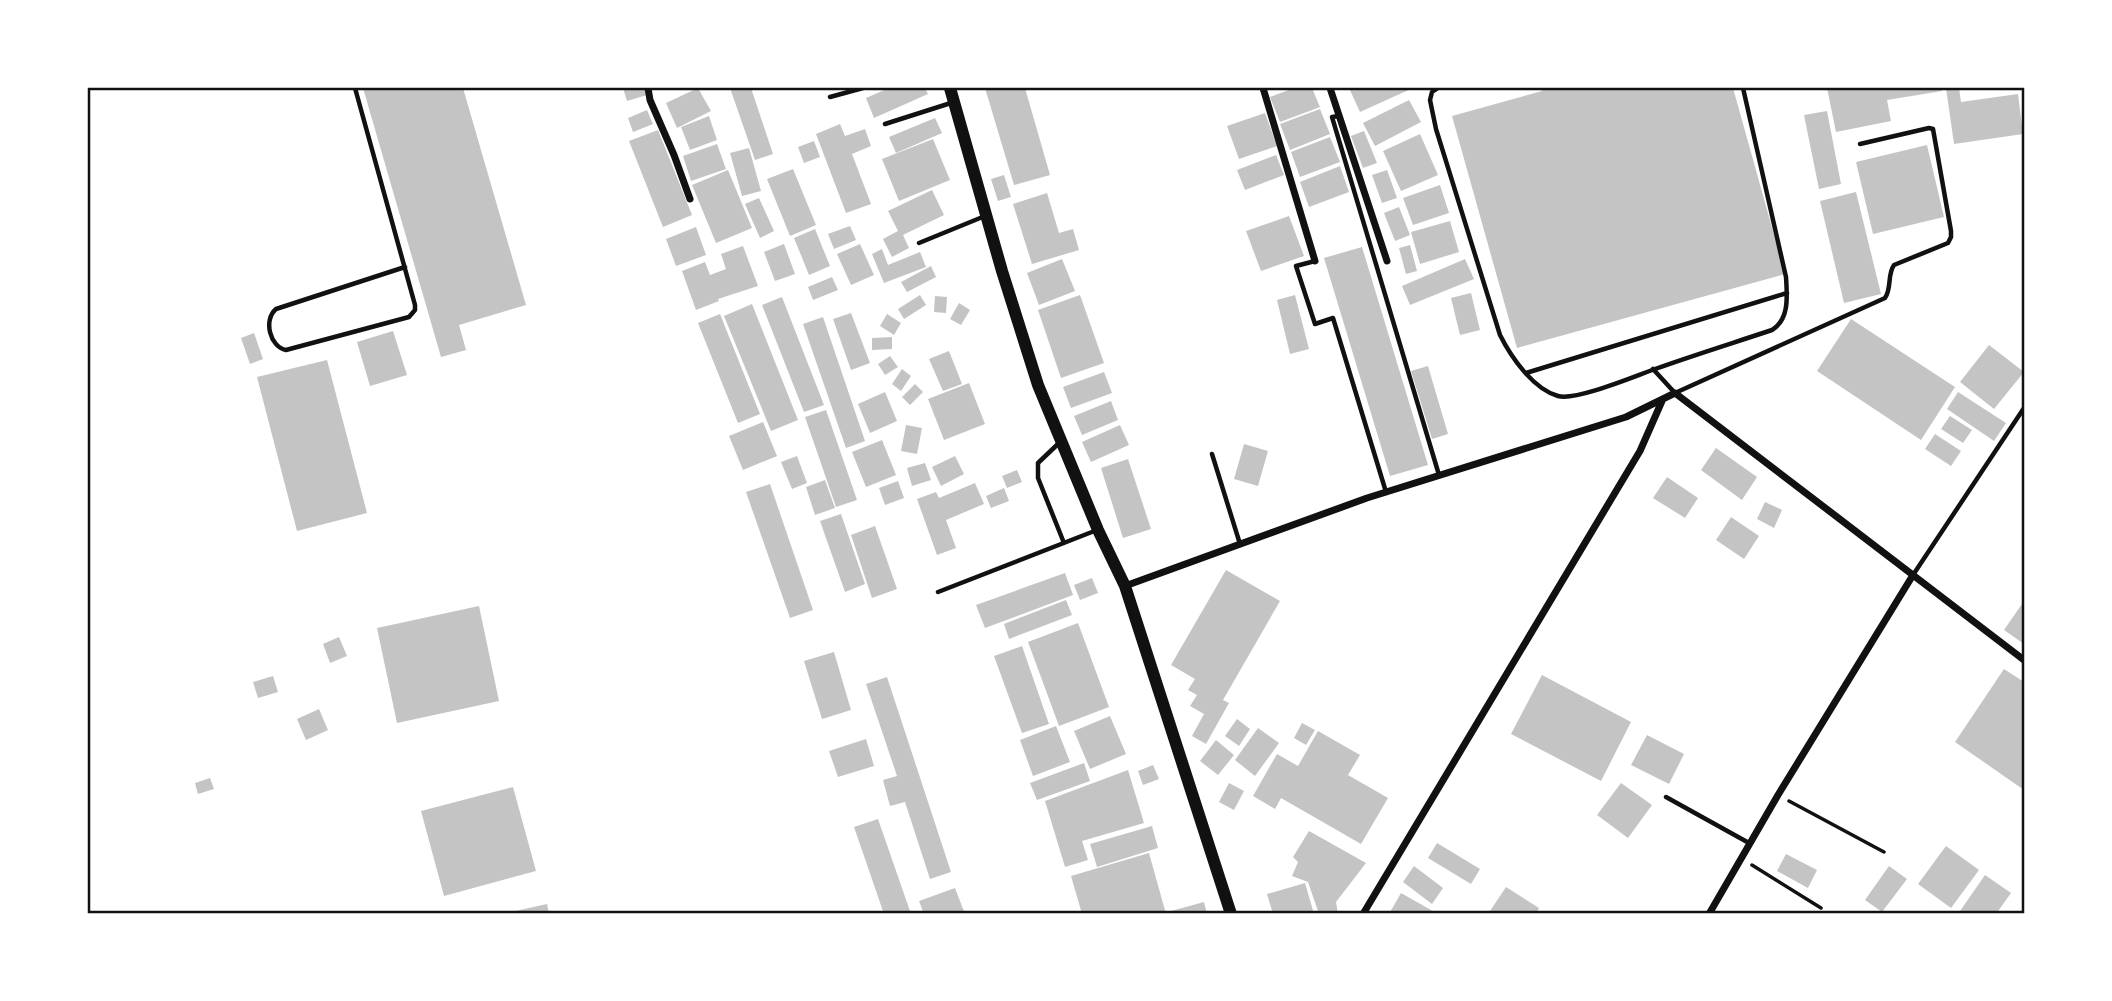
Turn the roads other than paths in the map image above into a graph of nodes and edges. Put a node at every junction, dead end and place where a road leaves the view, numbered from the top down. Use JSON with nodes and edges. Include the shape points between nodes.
{"nodes":[{"id":1,"x":355,"y":88,"type":"edge"},
{"id":2,"x":648,"y":88,"type":"edge"},
{"id":3,"x":863,"y":88,"type":"edge"},
{"id":4,"x":950,"y":88,"type":"edge"},
{"id":5,"x":1263,"y":88,"type":"edge"},
{"id":6,"x":1330,"y":88,"type":"edge"},
{"id":7,"x":1438,"y":88,"type":"edge"},
{"id":8,"x":1743,"y":88,"type":"edge"},
{"id":9,"x":830,"y":97,"type":"dead end"},
{"id":10,"x":955,"y":102,"type":"junction"},
{"id":11,"x":1339,"y":116,"type":"junction"},
{"id":12,"x":885,"y":124,"type":"dead end"},
{"id":13,"x":1860,"y":145,"type":"dead end"},
{"id":14,"x":690,"y":199,"type":"dead end"},
{"id":15,"x":986,"y":215,"type":"junction"},
{"id":16,"x":919,"y":243,"type":"dead end"},
{"id":17,"x":1315,"y":261,"type":"joint"},
{"id":18,"x":1387,"y":261,"type":"dead end"},
{"id":19,"x":405,"y":267,"type":"junction"},
{"id":20,"x":1787,"y":293,"type":"junction"},
{"id":21,"x":1653,"y":369,"type":"junction"},
{"id":22,"x":1527,"y":373,"type":"junction"},
{"id":23,"x":1675,"y":393,"type":"junction"},
{"id":24,"x":1662,"y":400,"type":"junction"},
{"id":25,"x":2025,"y":408,"type":"edge"},
{"id":26,"x":1060,"y":442,"type":"junction"},
{"id":27,"x":1212,"y":454,"type":"dead end"},
{"id":28,"x":1439,"y":475,"type":"junction"},
{"id":29,"x":1385,"y":492,"type":"junction"},
{"id":30,"x":1098,"y":530,"type":"junction"},
{"id":31,"x":1064,"y":543,"type":"junction"},
{"id":32,"x":1240,"y":544,"type":"junction"},
{"id":33,"x":1913,"y":575,"type":"junction"},
{"id":34,"x":1125,"y":586,"type":"junction"},
{"id":35,"x":938,"y":592,"type":"dead end"},
{"id":36,"x":2025,"y":660,"type":"edge"},
{"id":37,"x":1666,"y":797,"type":"dead end"},
{"id":38,"x":1749,"y":843,"type":"junction"},
{"id":39,"x":1231,"y":914,"type":"edge"},
{"id":40,"x":1363,"y":914,"type":"edge"},
{"id":41,"x":1709,"y":914,"type":"edge"}],
"edges":[{"from":1,"to":19,"type":"lane"},
{"from":2,"to":14,"type":"street"},
{"from":3,"to":9,"type":"lane"},
{"from":4,"to":10,"type":"main road"},
{"from":5,"to":17,"type":"street"},
{"from":6,"to":11,"type":"street"},
{"from":7,"to":22,"type":"lane","via":[[1430,100],[1436,129],[1500,335]]},
{"from":8,"to":20,"type":"lane"},
{"from":10,"to":12,"type":"lane"},
{"from":10,"to":15,"type":"main road"},
{"from":11,"to":18,"type":"street"},
{"from":11,"to":28,"type":"lane","via":[[1332,117]]},
{"from":13,"to":23,"type":"lane","via":[[1933,129],[1951,231],[1948,243],[1894,265],[1885,298]]},
{"from":15,"to":16,"type":"lane"},
{"from":15,"to":26,"type":"main road"},
{"from":17,"to":29,"type":"lane","via":[[1296,266],[1315,324],[1333,318]]},
{"from":19,"to":19,"type":"lane","via":[[415,304],[409,317],[286,350],[274,343],[268,322],[275,309]]},
{"from":20,"to":21,"type":"lane","via":[[1782,322],[1772,330]]},
{"from":20,"to":22,"type":"lane"},
{"from":21,"to":22,"type":"lane","via":[[1568,397],[1544,389]]},
{"from":21,"to":23,"type":"lane"},
{"from":23,"to":24,"type":"street"},
{"from":23,"to":33,"type":"street"},
{"from":24,"to":28,"type":"street","via":[[1626,417]]},
{"from":24,"to":40,"type":"street","via":[[1640,451]]},
{"from":25,"to":33,"type":"lane"},
{"from":26,"to":30,"type":"main road"},
{"from":26,"to":31,"type":"lane","via":[[1038,463],[1038,478]]},
{"from":27,"to":32,"type":"lane"},
{"from":28,"to":29,"type":"street"},
{"from":29,"to":32,"type":"street"},
{"from":30,"to":31,"type":"lane"},
{"from":30,"to":34,"type":"main road"},
{"from":31,"to":35,"type":"lane"},
{"from":32,"to":34,"type":"street"},
{"from":33,"to":36,"type":"street"},
{"from":33,"to":38,"type":"street"},
{"from":34,"to":39,"type":"main road"},
{"from":37,"to":38,"type":"lane"},
{"from":38,"to":41,"type":"street"}]}
